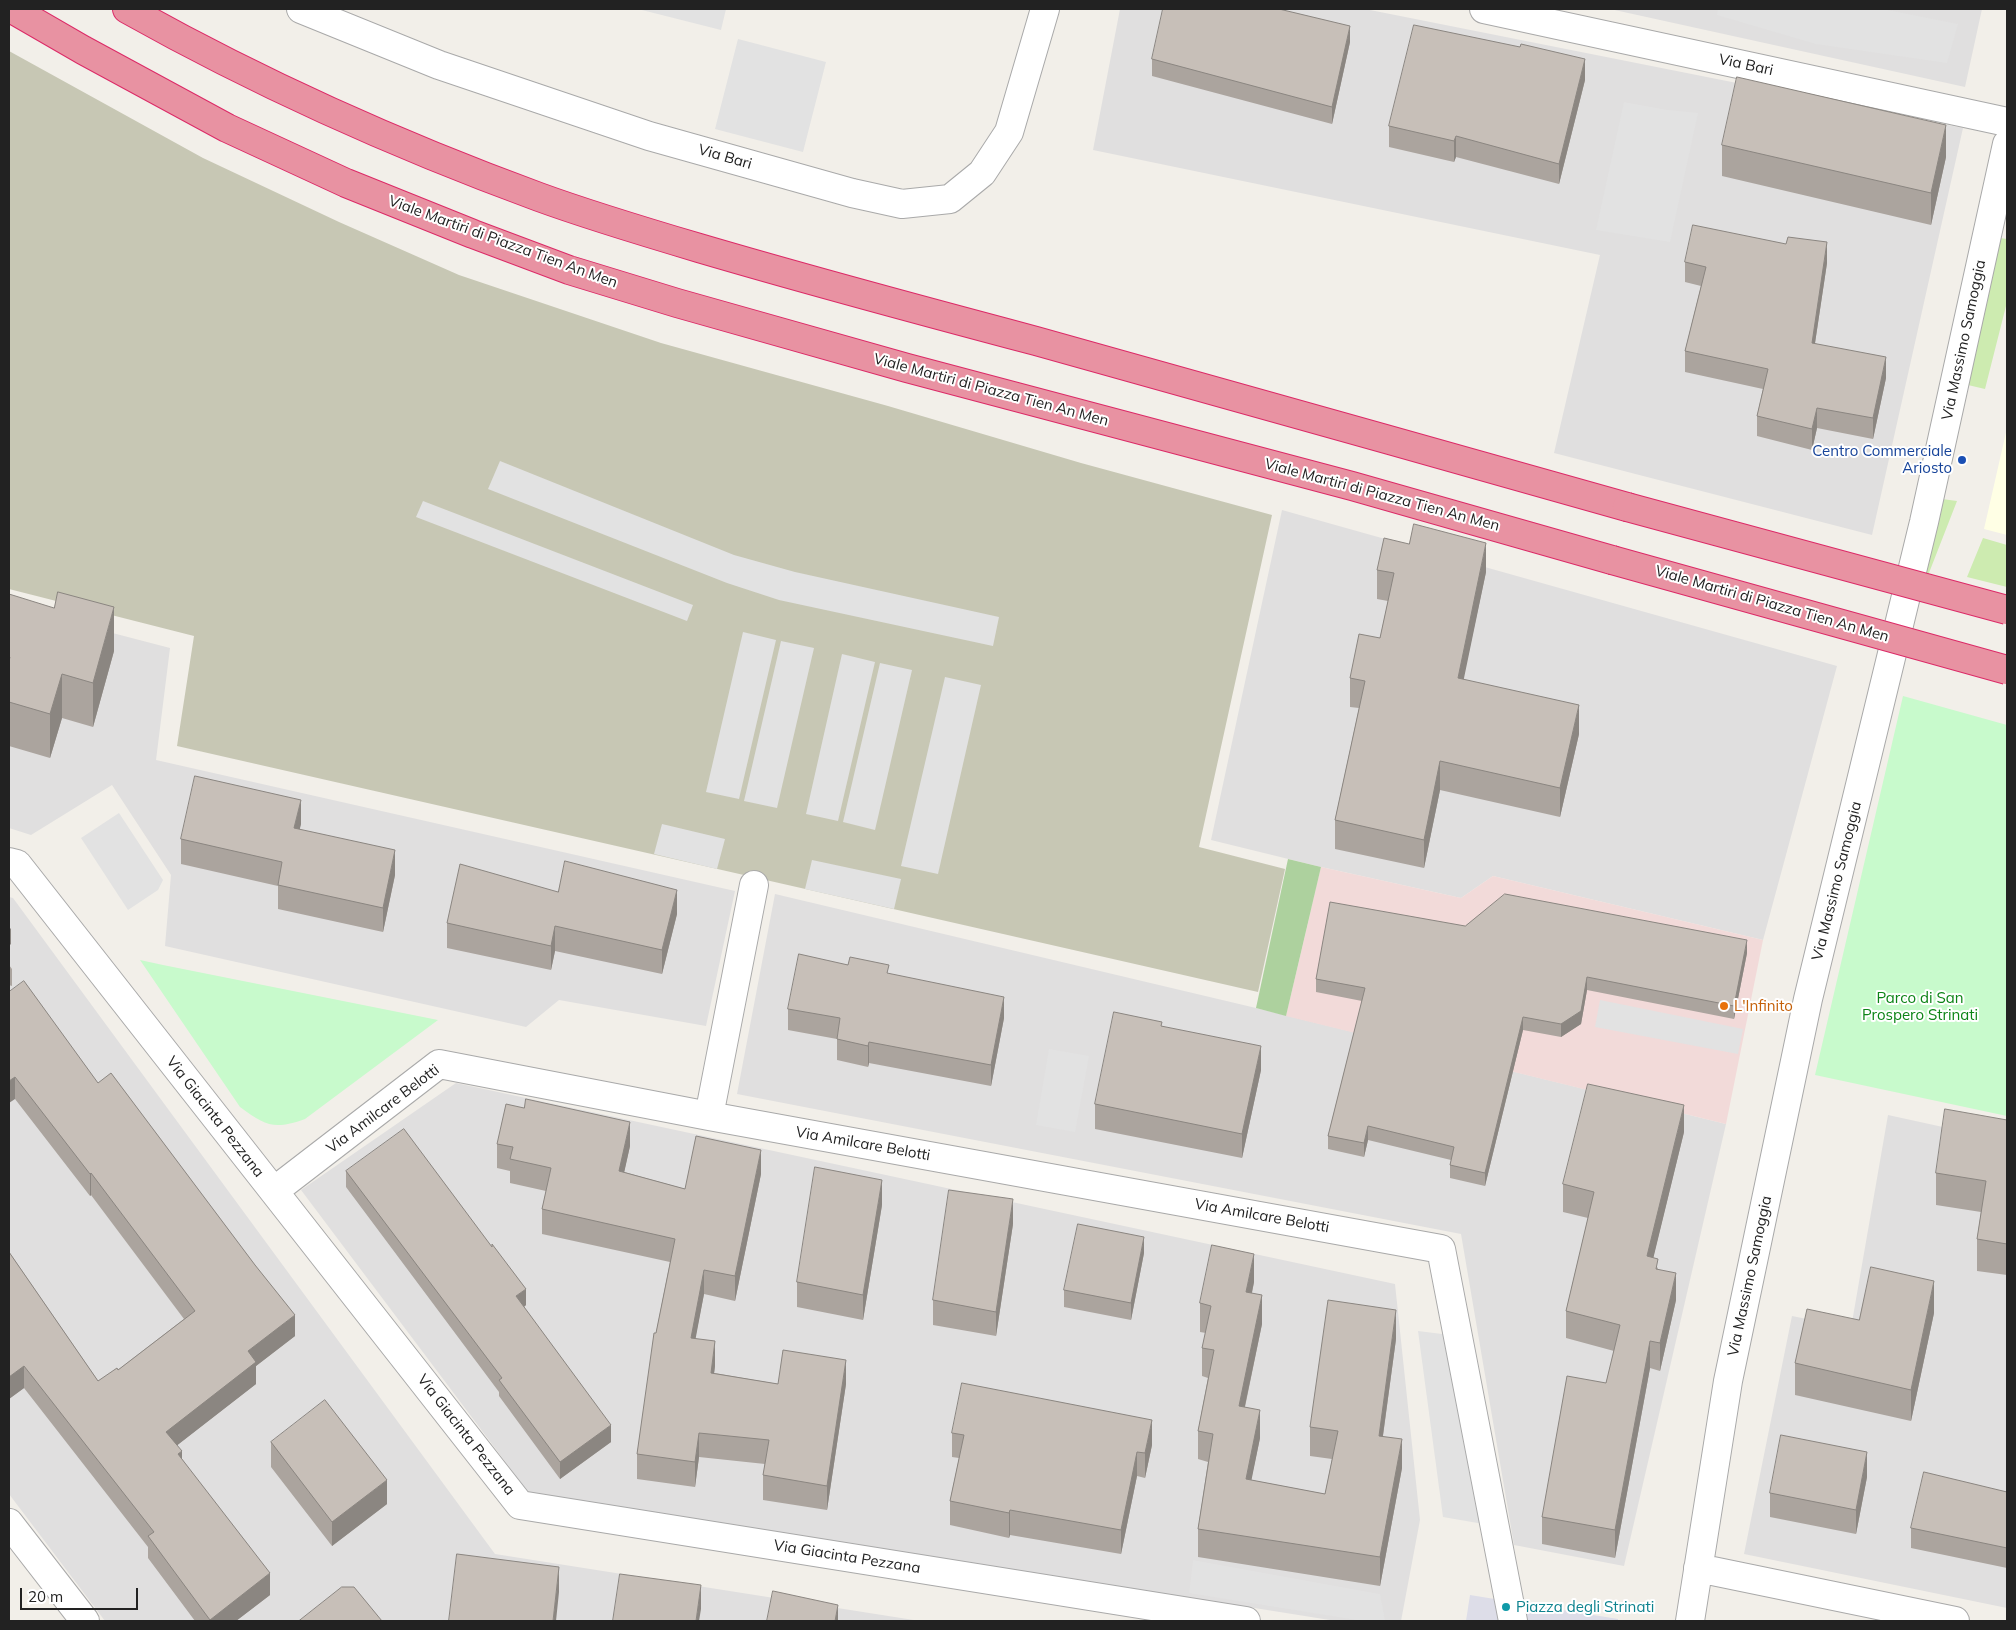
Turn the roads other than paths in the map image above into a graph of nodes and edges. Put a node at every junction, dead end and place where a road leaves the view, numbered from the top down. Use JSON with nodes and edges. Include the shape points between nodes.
{"nodes":[{"id":1,"x":12,"y":9,"type":"edge"},
{"id":2,"x":127,"y":9,"type":"edge"},
{"id":3,"x":301,"y":9,"type":"edge"},
{"id":4,"x":1045,"y":9,"type":"edge"},
{"id":5,"x":1484,"y":9,"type":"edge"},
{"id":6,"x":2007,"y":122,"type":"edge"},
{"id":7,"x":2007,"y":144,"type":"edge"},
{"id":8,"x":2007,"y":610,"type":"edge"},
{"id":9,"x":2007,"y":670,"type":"edge"},
{"id":10,"x":9,"y":862,"type":"edge"},
{"id":11,"x":754,"y":885,"type":"dead end"},
{"id":12,"x":710,"y":1116,"type":"junction"},
{"id":13,"x":274,"y":1191,"type":"junction"},
{"id":14,"x":9,"y":1523,"type":"edge"},
{"id":15,"x":1698,"y":1568,"type":"junction"},
{"id":16,"x":85,"y":1621,"type":"edge"},
{"id":17,"x":1246,"y":1621,"type":"edge"},
{"id":18,"x":1513,"y":1621,"type":"edge"},
{"id":19,"x":1690,"y":1621,"type":"edge"},
{"id":20,"x":1955,"y":1621,"type":"edge"}],
"edges":[{"from":1,"to":9,"type":"highway","name":"Viale Martiri di Piazza Tien An Men","bridge":true,"via":[[235,132],[346,183],[569,270],[907,368],[1352,486]]},
{"from":2,"to":8,"type":"highway","bridge":true,"via":[[319,108],[424,154],[543,199],[794,276]]},
{"from":3,"to":4,"type":"street","name":"Via Bari","via":[[439,65],[649,136],[902,204],[950,199],[982,173],[1009,132]]},
{"from":5,"to":6,"type":"street","name":"Via Bari"},
{"from":7,"to":15,"type":"street","name":"Via Massimo Samoggia","via":[[1924,522],[1808,999],[1728,1381]]},
{"from":10,"to":13,"type":"street","name":"Via Giacinta Pezzana","via":[[16,864]]},
{"from":11,"to":12,"type":"street"},
{"from":12,"to":13,"type":"street","name":"Via Amilcare Belotti","via":[[439,1064]]},
{"from":12,"to":18,"type":"street","name":"Via Amilcare Belotti","via":[[1441,1249]]},
{"from":13,"to":17,"type":"street","name":"Via Giacinta Pezzana","via":[[520,1505]]},
{"from":14,"to":16,"type":"street"},
{"from":15,"to":19,"type":"street","name":"Via Massimo Samoggia"},
{"from":15,"to":20,"type":"street"}]}
